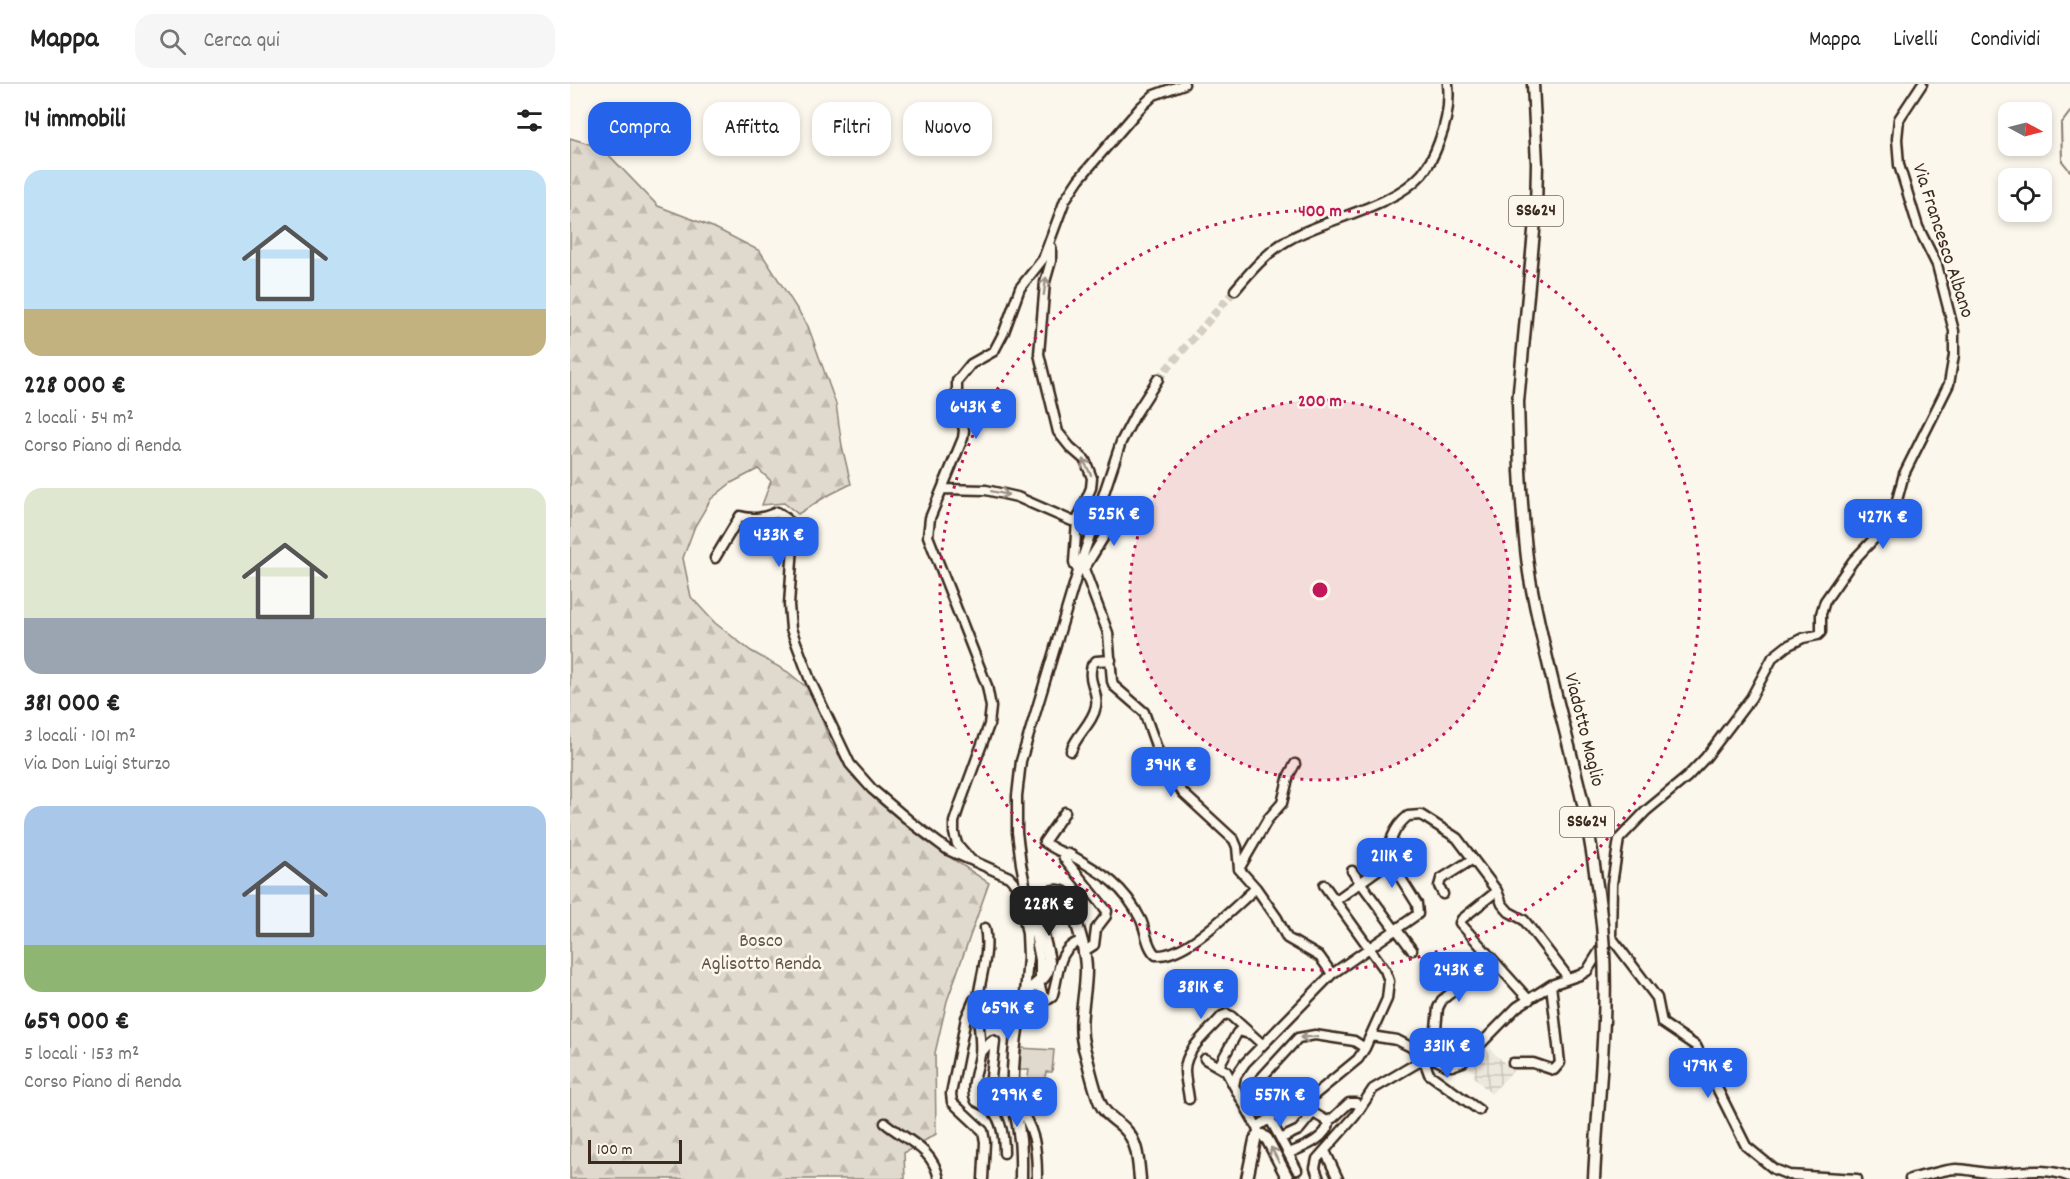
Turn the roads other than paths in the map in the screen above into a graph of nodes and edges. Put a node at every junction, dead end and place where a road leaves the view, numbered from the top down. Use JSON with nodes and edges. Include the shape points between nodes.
{"nodes":[{"id":1,"x":1184,"y":84,"type":"edge"},
{"id":2,"x":1448,"y":84,"type":"edge"},
{"id":3,"x":1533,"y":84,"type":"edge"},
{"id":4,"x":1922,"y":84,"type":"edge"},
{"id":5,"x":1051,"y":243,"type":"junction"},
{"id":6,"x":1235,"y":290,"type":"tunnel mouth"},
{"id":7,"x":1158,"y":379,"type":"tunnel mouth"},
{"id":8,"x":942,"y":489,"type":"junction"},
{"id":9,"x":1081,"y":522,"type":"junction"},
{"id":10,"x":714,"y":558,"type":"dead end"},
{"id":11,"x":1082,"y":568,"type":"junction"},
{"id":12,"x":1111,"y":660,"type":"junction"},
{"id":13,"x":1071,"y":751,"type":"dead end"},
{"id":14,"x":1295,"y":764,"type":"dead end"},
{"id":15,"x":1065,"y":812,"type":"dead end"},
{"id":16,"x":1063,"y":853,"type":"junction"},
{"id":17,"x":1473,"y":859,"type":"junction"},
{"id":18,"x":971,"y":860,"type":"junction"},
{"id":19,"x":1389,"y":861,"type":"junction"},
{"id":20,"x":1239,"y":869,"type":"junction"},
{"id":21,"x":1352,"y":871,"type":"dead end"},
{"id":22,"x":1360,"y":882,"type":"junction"},
{"id":23,"x":1324,"y":885,"type":"dead end"},
{"id":24,"x":1256,"y":888,"type":"junction"},
{"id":25,"x":1497,"y":891,"type":"junction"},
{"id":26,"x":1443,"y":894,"type":"dead end"},
{"id":27,"x":1335,"y":901,"type":"junction"},
{"id":28,"x":985,"y":928,"type":"dead end"},
{"id":29,"x":1396,"y":930,"type":"junction"},
{"id":30,"x":1611,"y":937,"type":"junction"},
{"id":31,"x":1082,"y":947,"type":"junction"},
{"id":32,"x":1370,"y":949,"type":"junction"},
{"id":33,"x":1412,"y":950,"type":"dead end"},
{"id":34,"x":1492,"y":960,"type":"junction"},
{"id":35,"x":1332,"y":974,"type":"junction"},
{"id":36,"x":1040,"y":976,"type":"dead end"},
{"id":37,"x":1567,"y":979,"type":"junction"},
{"id":38,"x":1551,"y":985,"type":"junction"},
{"id":39,"x":1040,"y":986,"type":"dead end"},
{"id":40,"x":1025,"y":994,"type":"junction"},
{"id":41,"x":978,"y":1000,"type":"junction"},
{"id":42,"x":1529,"y":1000,"type":"junction"},
{"id":43,"x":1250,"y":1034,"type":"junction"},
{"id":44,"x":1371,"y":1036,"type":"junction"},
{"id":45,"x":1262,"y":1044,"type":"junction"},
{"id":46,"x":1365,"y":1048,"type":"junction"},
{"id":47,"x":980,"y":1053,"type":"junction"},
{"id":48,"x":1430,"y":1055,"type":"junction"},
{"id":49,"x":1205,"y":1059,"type":"dead end"},
{"id":50,"x":1513,"y":1063,"type":"dead end"},
{"id":51,"x":1219,"y":1066,"type":"junction"},
{"id":52,"x":1234,"y":1086,"type":"junction"},
{"id":53,"x":1013,"y":1095,"type":"junction"},
{"id":54,"x":1189,"y":1099,"type":"dead end"},
{"id":55,"x":1242,"y":1099,"type":"junction"},
{"id":56,"x":1301,"y":1106,"type":"junction"},
{"id":57,"x":1360,"y":1107,"type":"junction"},
{"id":58,"x":1479,"y":1110,"type":"dead end"},
{"id":59,"x":1312,"y":1114,"type":"junction"},
{"id":60,"x":1270,"y":1119,"type":"junction"},
{"id":61,"x":1330,"y":1120,"type":"junction"},
{"id":62,"x":885,"y":1122,"type":"dead end"},
{"id":63,"x":1258,"y":1131,"type":"junction"},
{"id":64,"x":1282,"y":1138,"type":"junction"},
{"id":65,"x":1325,"y":1151,"type":"junction"},
{"id":66,"x":1004,"y":1153,"type":"dead end"},
{"id":67,"x":1289,"y":1153,"type":"junction"},
{"id":68,"x":1297,"y":1170,"type":"dead end"},
{"id":69,"x":2070,"y":1177,"type":"edge"},
{"id":70,"x":939,"y":1179,"type":"edge"},
{"id":71,"x":983,"y":1179,"type":"edge"},
{"id":72,"x":1021,"y":1179,"type":"edge"},
{"id":73,"x":1037,"y":1179,"type":"edge"},
{"id":74,"x":1140,"y":1179,"type":"edge"},
{"id":75,"x":1247,"y":1179,"type":"edge"},
{"id":76,"x":1288,"y":1179,"type":"edge"},
{"id":77,"x":1319,"y":1179,"type":"edge"},
{"id":78,"x":1338,"y":1179,"type":"edge"},
{"id":79,"x":1594,"y":1179,"type":"edge"},
{"id":80,"x":1857,"y":1179,"type":"edge"},
{"id":81,"x":1910,"y":1179,"type":"edge"}],
"edges":[{"from":1,"to":5,"type":"street","via":[[1154,95],[1079,179],[1065,200]]},
{"from":2,"to":6,"type":"street","via":[[1444,129],[1432,160],[1418,178],[1375,204],[1287,240],[1260,261]]},
{"from":3,"to":79,"type":"main road","name":"Viadotto Maglio","number":"SS624","bridge":true,"via":[[1536,210],[1518,402],[1520,471],[1530,579],[1582,797],[1601,911],[1604,1008]]},
{"from":4,"to":30,"type":"street","name":"Via Francesco Albano","via":[[1899,119],[1899,165],[1918,227],[1936,265],[1954,331],[1949,384],[1905,474],[1886,526],[1853,561],[1825,601],[1821,632],[1787,646],[1773,657],[1751,698],[1707,758],[1619,839],[1612,884]]},
{"from":5,"to":8,"type":"street","via":[[1020,288],[994,351],[971,364],[957,381],[963,438]]},
{"from":9,"to":5,"type":"street","one_way":true,"via":[[1092,478],[1085,460],[1058,432],[1039,354]]},
{"from":7,"to":11,"type":"street","via":[[1121,442]]},
{"from":8,"to":9,"type":"street","one_way":true,"via":[[987,490],[1017,496]]},
{"from":8,"to":18,"type":"street","via":[[930,518],[930,542],[983,676],[991,707],[989,725],[954,822],[957,844]]},
{"from":9,"to":11,"type":"street","via":[[1074,562]]},
{"from":9,"to":11,"type":"street","bridge":true,"via":[[1105,530]]},
{"from":10,"to":18,"type":"street","via":[[740,516],[751,519],[777,512],[786,518],[794,530],[791,629],[810,680],[850,764],[872,789],[921,830],[948,850]]},
{"from":11,"to":12,"type":"street","via":[[1108,633]]},
{"from":11,"to":36,"type":"street","via":[[1018,778],[1017,832]]},
{"from":12,"to":13,"type":"street","via":[[1092,665],[1095,710]]},
{"from":12,"to":20,"type":"street","via":[[1114,686],[1147,717],[1159,754],[1183,793],[1234,840]]},
{"from":14,"to":20,"type":"street","via":[[1282,803]]},
{"from":15,"to":16,"type":"street","via":[[1044,842]]},
{"from":16,"to":24,"type":"street","via":[[1115,882],[1135,906],[1152,952],[1158,956],[1179,950],[1201,936]]},
{"from":16,"to":31,"type":"street","via":[[1107,911],[1096,930],[1094,945]]},
{"from":17,"to":19,"type":"street","via":[[1450,832],[1416,814],[1408,816],[1397,828],[1389,845]]},
{"from":17,"to":25,"type":"street"},
{"from":17,"to":26,"type":"street","via":[[1441,879]]},
{"from":18,"to":40,"type":"street","via":[[1005,875],[1018,887],[1027,934]]},
{"from":19,"to":22,"type":"street"},
{"from":19,"to":29,"type":"street","via":[[1419,909],[1416,916]]},
{"from":20,"to":24,"type":"street"},
{"from":21,"to":22,"type":"street"},
{"from":22,"to":27,"type":"street"},
{"from":22,"to":29,"type":"street"},
{"from":23,"to":27,"type":"street"},
{"from":24,"to":35,"type":"street","via":[[1287,939],[1320,957]]},
{"from":25,"to":34,"type":"street","via":[[1460,921]]},
{"from":25,"to":37,"type":"street","via":[[1502,904],[1524,920]]},
{"from":27,"to":32,"type":"street"},
{"from":28,"to":41,"type":"street","via":[[986,953]]},
{"from":29,"to":32,"type":"street"},
{"from":29,"to":33,"type":"street"},
{"from":30,"to":37,"type":"street","via":[[1587,971]]},
{"from":30,"to":80,"type":"street","via":[[1657,999],[1662,1023],[1696,1046],[1746,1146],[1774,1169],[1790,1175]]},
{"from":31,"to":39,"type":"street","via":[[1072,944],[1064,953],[1050,999],[1043,997]]},
{"from":31,"to":40,"type":"main road","via":[[1070,898],[1061,891],[1047,893],[1038,906],[1050,962],[1044,978]]},
{"from":31,"to":74,"type":"main road","via":[[1086,976],[1080,1023],[1083,1045],[1101,1105],[1137,1148]]},
{"from":32,"to":35,"type":"street"},
{"from":32,"to":44,"type":"street","via":[[1385,970],[1389,991]]},
{"from":34,"to":42,"type":"street"},
{"from":34,"to":48,"type":"street","via":[[1442,1000]]},
{"from":35,"to":45,"type":"street"},
{"from":37,"to":38,"type":"street"},
{"from":38,"to":42,"type":"street"},
{"from":38,"to":50,"type":"street","via":[[1560,1063],[1554,1070],[1533,1063]]},
{"from":40,"to":53,"type":"main road","via":[[1017,1030]]},
{"from":41,"to":47,"type":"street"},
{"from":41,"to":71,"type":"street","via":[[974,1000],[966,1018],[951,1094],[952,1102],[983,1131]]},
{"from":42,"to":48,"type":"street","via":[[1517,1007],[1463,1062],[1448,1066]]},
{"from":43,"to":45,"type":"street"},
{"from":43,"to":51,"type":"street","via":[[1237,1033]]},
{"from":43,"to":54,"type":"street","via":[[1229,1015],[1222,1016],[1187,1060]]},
{"from":44,"to":46,"type":"street"},
{"from":44,"to":48,"type":"street","via":[[1397,1040]]},
{"from":45,"to":52,"type":"street","via":[[1236,1076]]},
{"from":46,"to":55,"type":"street","one_way":true,"via":[[1354,1041],[1315,1035],[1298,1038]]},
{"from":46,"to":56,"type":"street","via":[[1358,1059]]},
{"from":47,"to":53,"type":"street","via":[[995,1041],[990,1087]]},
{"from":47,"to":66,"type":"street","via":[[974,1097],[994,1114],[1002,1133]]},
{"from":48,"to":57,"type":"street","via":[[1373,1089]]},
{"from":48,"to":58,"type":"street","via":[[1429,1074]]},
{"from":49,"to":51,"type":"street"},
{"from":51,"to":52,"type":"street"},
{"from":52,"to":55,"type":"street"},
{"from":53,"to":72,"type":"main road","via":[[1020,1135]]},
{"from":53,"to":73,"type":"street","via":[[1030,1123],[1037,1151]]},
{"from":55,"to":63,"type":"street"},
{"from":56,"to":59,"type":"street"},
{"from":56,"to":60,"type":"street","via":[[1288,1106]]},
{"from":57,"to":61,"type":"street","via":[[1350,1103]]},
{"from":57,"to":65,"type":"street"},
{"from":59,"to":61,"type":"street"},
{"from":59,"to":64,"type":"street","via":[[1299,1130]]},
{"from":60,"to":63,"type":"street"},
{"from":60,"to":64,"type":"street"},
{"from":61,"to":67,"type":"street","via":[[1317,1139]]},
{"from":62,"to":70,"type":"street","via":[[924,1150],[934,1161]]},
{"from":63,"to":75,"type":"main road"},
{"from":76,"to":63,"type":"main road","one_way":true,"via":[[1267,1139]]},
{"from":64,"to":67,"type":"street"},
{"from":65,"to":77,"type":"street","via":[[1315,1165]]},
{"from":65,"to":78,"type":"street"},
{"from":67,"to":68,"type":"street"},
{"from":69,"to":81,"type":"street","via":[[2048,1171],[1994,1174],[1953,1169]]}]}
